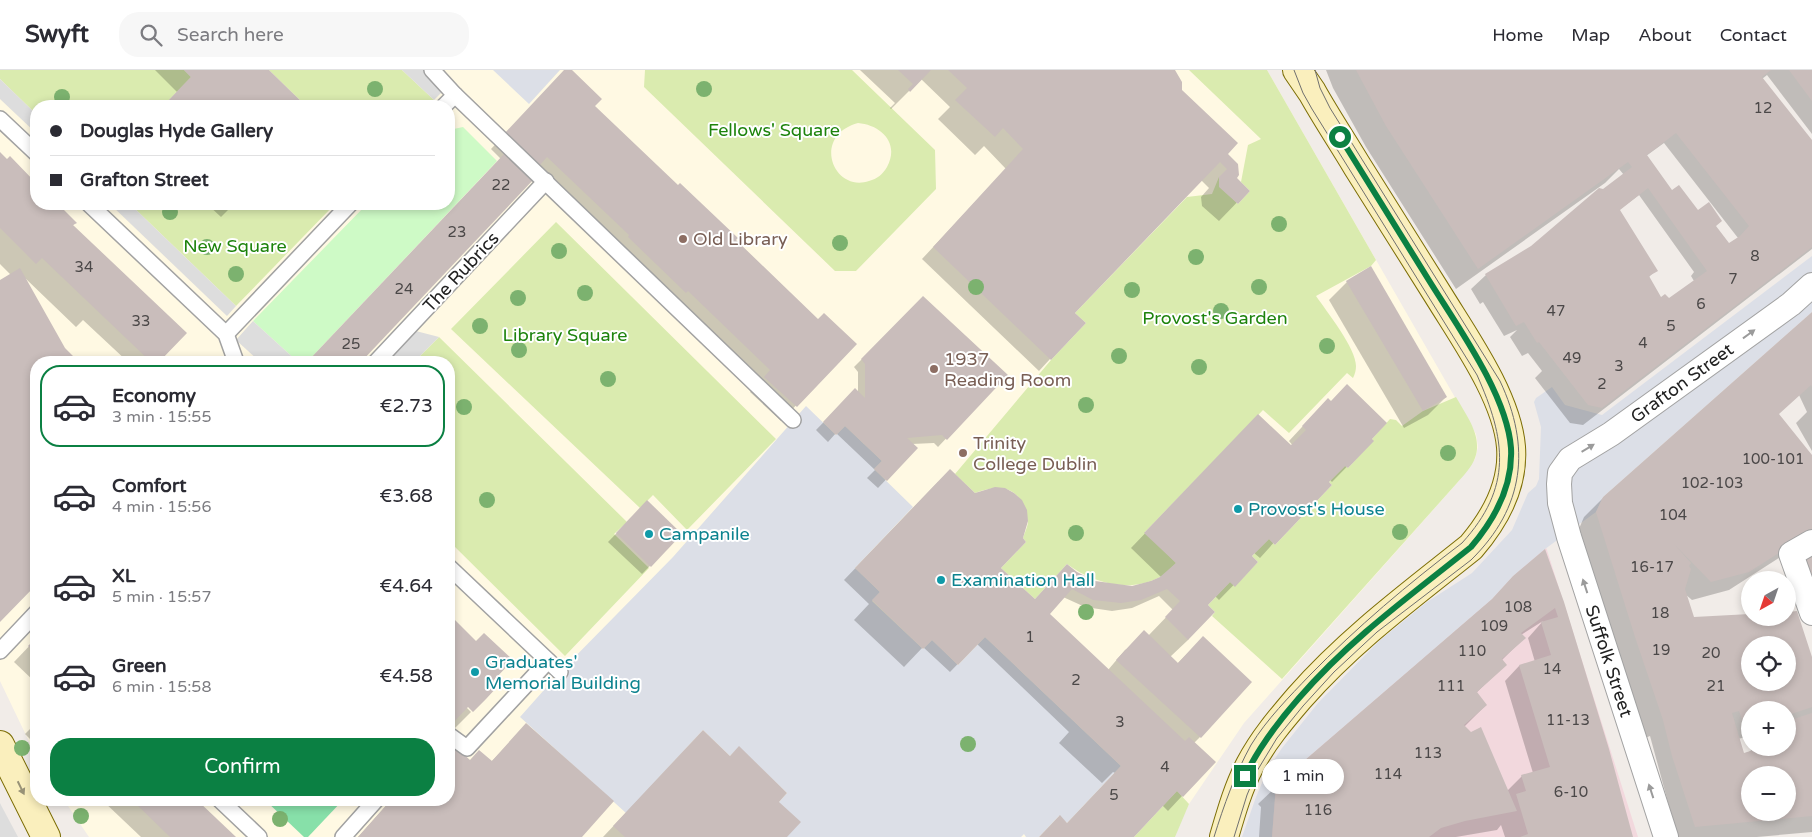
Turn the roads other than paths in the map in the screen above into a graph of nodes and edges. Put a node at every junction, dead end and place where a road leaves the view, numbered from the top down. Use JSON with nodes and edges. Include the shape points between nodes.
{"nodes":[{"id":1,"x":432,"y":70,"type":"edge"},
{"id":2,"x":1306,"y":77,"type":"edge"},
{"id":3,"x":455,"y":94,"type":"junction"},
{"id":4,"x":450,"y":100,"type":"edge"},
{"id":5,"x":0,"y":118,"type":"edge"},
{"id":6,"x":30,"y":147,"type":"edge"},
{"id":7,"x":546,"y":182,"type":"junction"},
{"id":8,"x":95,"y":210,"type":"edge"},
{"id":9,"x":344,"y":210,"type":"edge"},
{"id":10,"x":1812,"y":285,"type":"edge"},
{"id":11,"x":226,"y":334,"type":"junction"},
{"id":12,"x":234,"y":356,"type":"edge"},
{"id":13,"x":382,"y":356,"type":"edge"},
{"id":14,"x":793,"y":420,"type":"dead end"},
{"id":15,"x":1560,"y":484,"type":"joint"},
{"id":16,"x":1812,"y":542,"type":"edge"},
{"id":17,"x":455,"y":573,"type":"edge"},
{"id":18,"x":1812,"y":613,"type":"edge"},
{"id":19,"x":30,"y":619,"type":"edge"},
{"id":20,"x":0,"y":651,"type":"edge"},
{"id":21,"x":548,"y":661,"type":"junction"},
{"id":22,"x":560,"y":672,"type":"dead end"},
{"id":23,"x":455,"y":739,"type":"edge"},
{"id":24,"x":0,"y":745,"type":"edge"},
{"id":25,"x":30,"y":805,"type":"edge"},
{"id":26,"x":30,"y":806,"type":"edge"},
{"id":27,"x":226,"y":806,"type":"edge"},
{"id":28,"x":371,"y":806,"type":"edge"},
{"id":29,"x":46,"y":837,"type":"edge"},
{"id":30,"x":259,"y":837,"type":"edge"},
{"id":31,"x":343,"y":837,"type":"edge"},
{"id":32,"x":1224,"y":837,"type":"edge"},
{"id":33,"x":1666,"y":837,"type":"edge"}],
"edges":[{"from":1,"to":3,"type":"lane"},
{"from":2,"to":32,"type":"main road","via":[[1481,364],[1506,418],[1510,465],[1504,496],[1485,530],[1471,547],[1365,631],[1315,679],[1268,735],[1241,785]]},
{"from":3,"to":4,"type":"lane"},
{"from":3,"to":7,"type":"lane"},
{"from":5,"to":6,"type":"lane"},
{"from":7,"to":13,"type":"lane","name":"The Rubrics"},
{"from":7,"to":14,"type":"lane"},
{"from":8,"to":11,"type":"lane"},
{"from":9,"to":11,"type":"lane"},
{"from":15,"to":10,"type":"street","name":"Grafton Street","one_way":true,"via":[[1560,472],[1570,459],[1611,434],[1791,304]]},
{"from":11,"to":12,"type":"lane"},
{"from":33,"to":15,"type":"street","name":"Suffolk Street","one_way":true,"via":[[1569,537],[1560,503]]},
{"from":16,"to":18,"type":"street","via":[[1791,554]]},
{"from":17,"to":21,"type":"lane"},
{"from":19,"to":20,"type":"lane"},
{"from":21,"to":22,"type":"lane"},
{"from":21,"to":23,"type":"lane","via":[[467,748]]},
{"from":24,"to":25,"type":"main road","one_way":true},
{"from":26,"to":29,"type":"main road","one_way":true},
{"from":27,"to":30,"type":"lane"},
{"from":28,"to":31,"type":"lane"}]}
